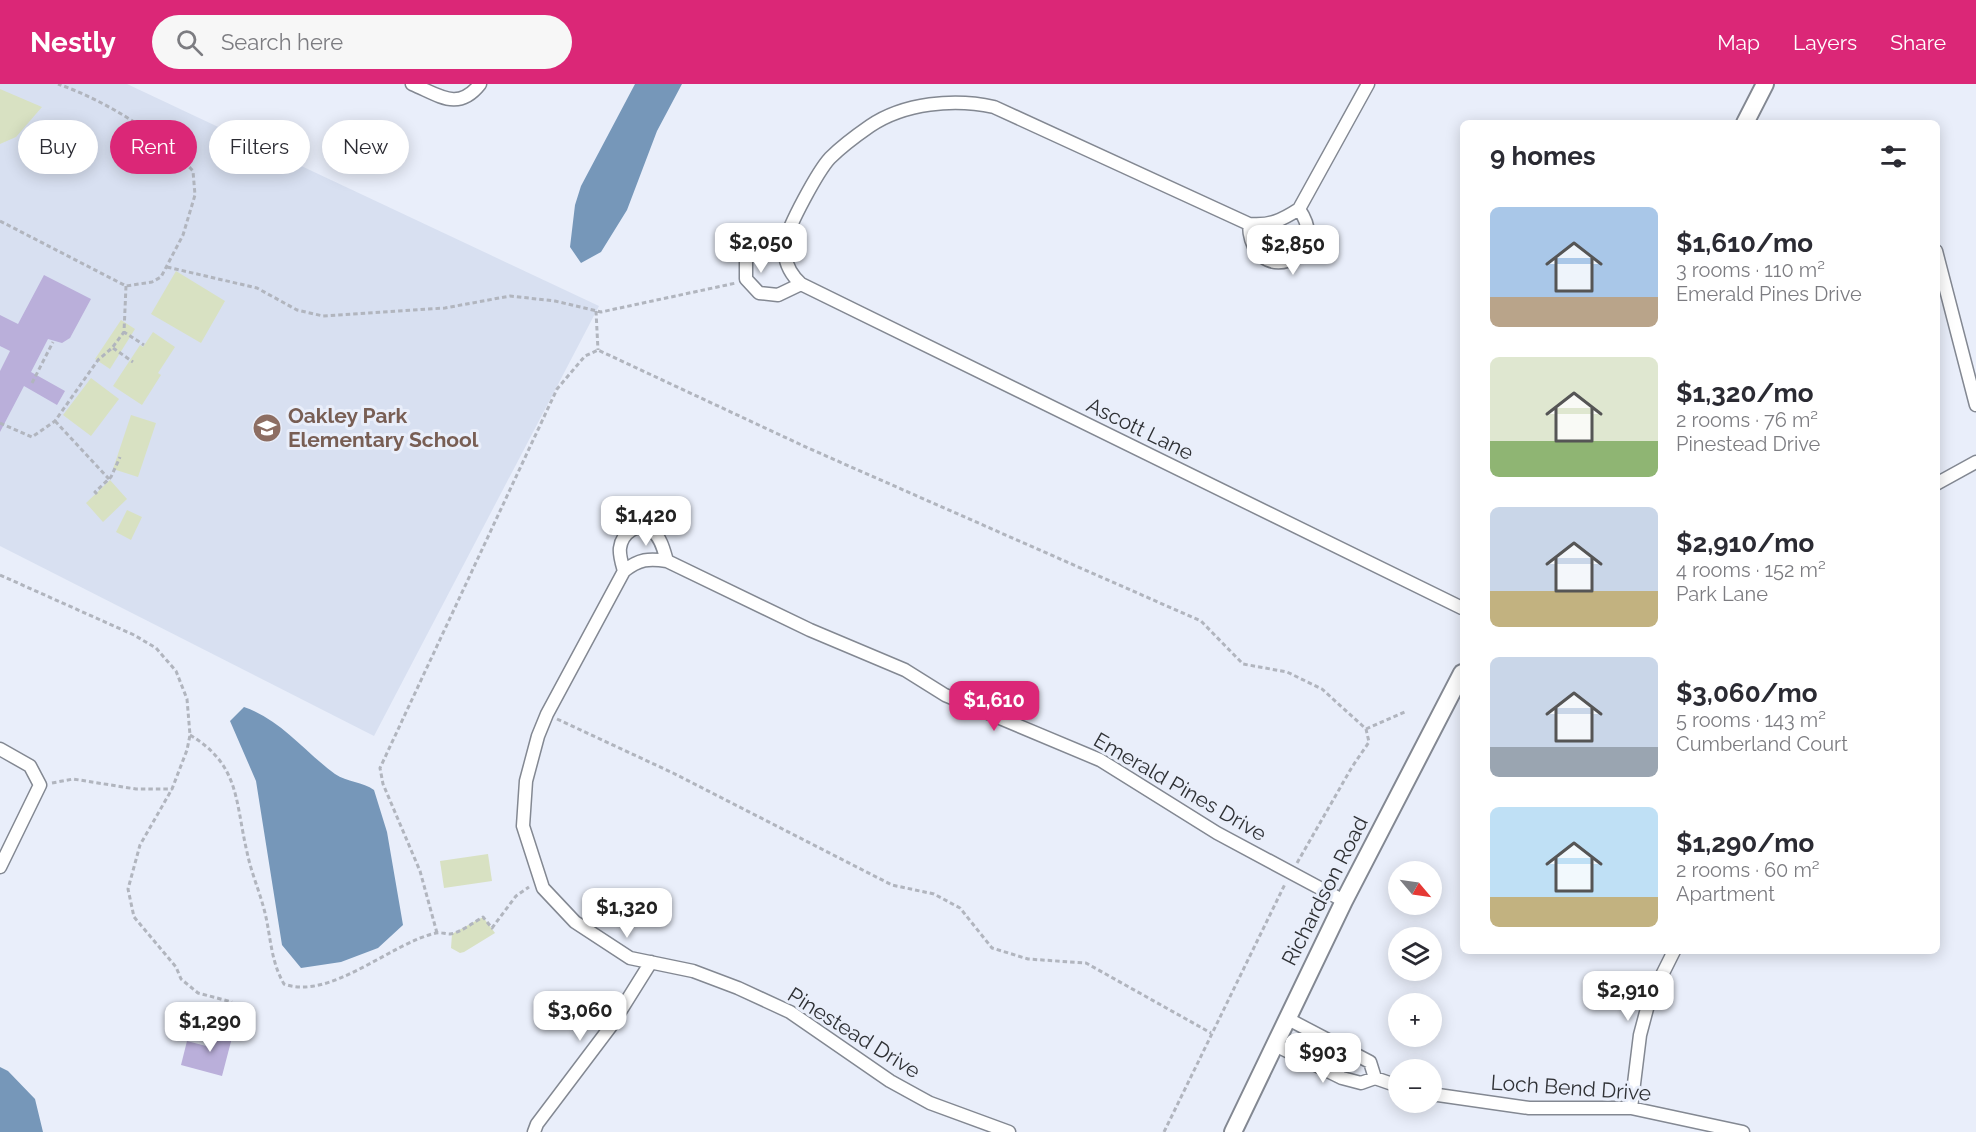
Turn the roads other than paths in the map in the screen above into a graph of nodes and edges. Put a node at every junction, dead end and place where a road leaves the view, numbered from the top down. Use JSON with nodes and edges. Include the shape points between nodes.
{"nodes":[{"id":1,"x":412,"y":84,"type":"edge"},
{"id":2,"x":480,"y":84,"type":"edge"},
{"id":3,"x":1368,"y":84,"type":"edge"},
{"id":4,"x":1765,"y":84,"type":"edge"},
{"id":5,"x":1747,"y":120,"type":"edge"},
{"id":6,"x":1299,"y":209,"type":"junction"},
{"id":7,"x":1249,"y":224,"type":"junction"},
{"id":8,"x":785,"y":242,"type":"junction"},
{"id":9,"x":1940,"y":266,"type":"edge"},
{"id":10,"x":801,"y":284,"type":"junction"},
{"id":11,"x":1976,"y":405,"type":"edge"},
{"id":12,"x":1976,"y":462,"type":"edge"},
{"id":13,"x":1940,"y":482,"type":"edge"},
{"id":14,"x":638,"y":561,"type":"joint"},
{"id":15,"x":668,"y":561,"type":"junction"},
{"id":16,"x":624,"y":571,"type":"junction"},
{"id":17,"x":1460,"y":607,"type":"edge"},
{"id":18,"x":1460,"y":677,"type":"edge"},
{"id":19,"x":0,"y":749,"type":"edge"},
{"id":20,"x":0,"y":867,"type":"edge"},
{"id":21,"x":1344,"y":901,"type":"junction"},
{"id":22,"x":1672,"y":954,"type":"edge"},
{"id":23,"x":651,"y":962,"type":"junction"},
{"id":24,"x":1288,"y":1018,"type":"junction"},
{"id":25,"x":1275,"y":1045,"type":"junction"},
{"id":26,"x":1375,"y":1078,"type":"junction"},
{"id":27,"x":1388,"y":1083,"type":"edge"},
{"id":28,"x":1442,"y":1096,"type":"edge"},
{"id":29,"x":1631,"y":1108,"type":"junction"},
{"id":30,"x":534,"y":1132,"type":"edge"},
{"id":31,"x":1009,"y":1132,"type":"edge"},
{"id":32,"x":1233,"y":1132,"type":"edge"},
{"id":33,"x":1743,"y":1132,"type":"edge"}],
"edges":[{"from":1,"to":2,"type":"street","via":[[449,100],[459,100],[468,97]]},
{"from":3,"to":6,"type":"street"},
{"from":4,"to":5,"type":"street"},
{"from":6,"to":7,"type":"street","via":[[1267,225]]},
{"from":6,"to":7,"type":"street","via":[[1308,222],[1309,238],[1302,253],[1288,262],[1272,262],[1258,255],[1250,241]]},
{"from":7,"to":8,"type":"street","via":[[1015,115],[973,103],[918,106],[871,125],[830,158],[802,203]]},
{"from":8,"to":10,"type":"street","via":[[786,263]]},
{"from":8,"to":10,"type":"street","via":[[759,245],[746,259],[747,280],[759,293],[778,295]]},
{"from":9,"to":11,"type":"street"},
{"from":10,"to":17,"type":"street","name":"Ascott Lane"},
{"from":12,"to":13,"type":"street"},
{"from":14,"to":15,"type":"street","name":"Emerald Pines Drive"},
{"from":14,"to":16,"type":"street","name":"Pinestead Drive"},
{"from":15,"to":16,"type":"street","via":[[661,542],[652,531],[641,527],[630,530],[622,539],[619,550]]},
{"from":15,"to":21,"type":"street","name":"Emerald Pines Drive","via":[[810,630],[905,670],[945,695],[1100,760],[1217,833]]},
{"from":16,"to":23,"type":"street","name":"Pinestead Drive","via":[[538,736],[526,781],[523,826],[543,888],[575,922],[597,938],[630,958]]},
{"from":18,"to":21,"type":"street","name":"Richardson Road"},
{"from":19,"to":20,"type":"street","via":[[30,766],[39,780]]},
{"from":21,"to":24,"type":"street","name":"Richardson Road"},
{"from":22,"to":29,"type":"street","via":[[1649,1001],[1640,1035]]},
{"from":23,"to":30,"type":"street","via":[[611,1026]]},
{"from":23,"to":31,"type":"street","name":"Pinestead Drive","via":[[693,971],[790,1012],[890,1081],[930,1103]]},
{"from":24,"to":25,"type":"street","name":"Richardson Road"},
{"from":24,"to":26,"type":"street","via":[[1370,1062]]},
{"from":25,"to":26,"type":"street","via":[[1342,1078],[1361,1083]]},
{"from":25,"to":32,"type":"street","name":"Richardson Road"},
{"from":26,"to":27,"type":"street"},
{"from":28,"to":29,"type":"street","name":"Loch Bend Drive","via":[[1529,1108]]},
{"from":29,"to":33,"type":"street","name":"Loch Bend Drive"}]}
